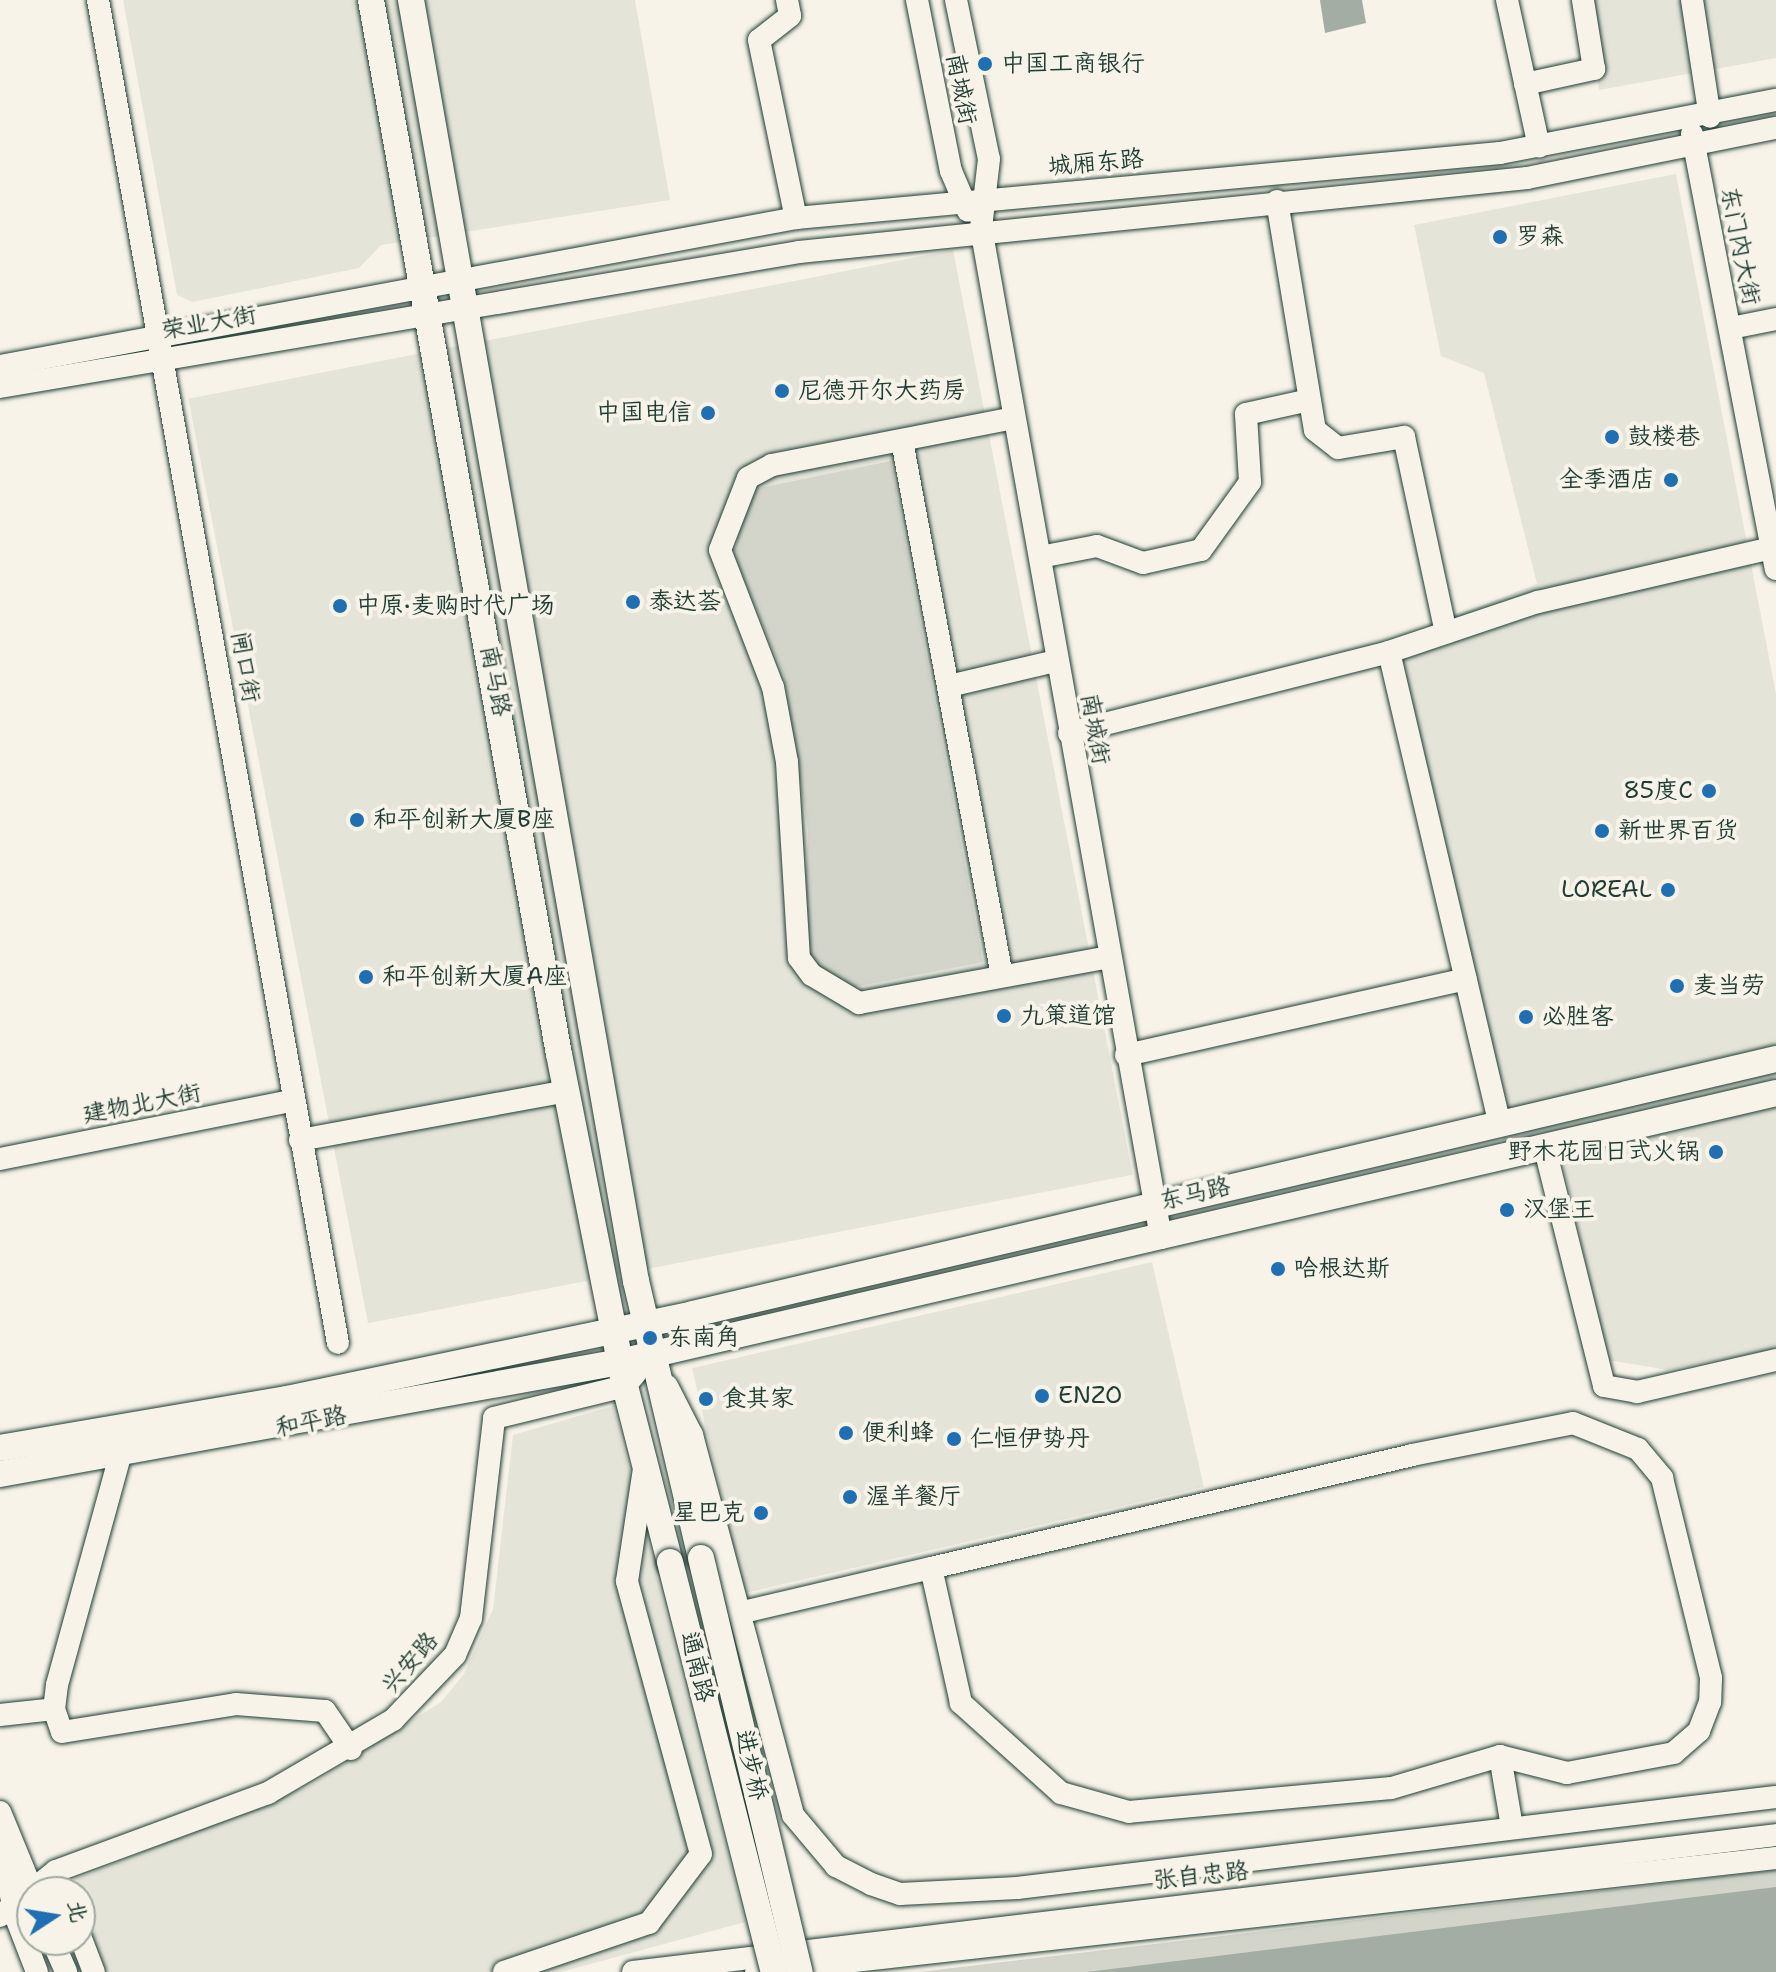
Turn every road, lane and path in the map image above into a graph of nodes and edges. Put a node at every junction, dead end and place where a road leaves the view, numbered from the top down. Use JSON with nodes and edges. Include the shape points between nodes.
{"nodes":[{"id":1,"x":98,"y":0,"type":"edge"},
{"id":2,"x":371,"y":0,"type":"edge"},
{"id":3,"x":411,"y":0,"type":"edge"},
{"id":4,"x":787,"y":0,"type":"edge"},
{"id":5,"x":917,"y":0,"type":"edge"},
{"id":6,"x":956,"y":0,"type":"edge"},
{"id":7,"x":1507,"y":0,"type":"edge"},
{"id":8,"x":1583,"y":0,"type":"edge"},
{"id":9,"x":1692,"y":0,"type":"edge"},
{"id":10,"x":1525,"y":84,"type":"junction"},
{"id":11,"x":1776,"y":100,"type":"edge"},
{"id":12,"x":1700,"y":119,"type":"junction"},
{"id":13,"x":1776,"y":128,"type":"edge"},
{"id":14,"x":1539,"y":147,"type":"junction"},
{"id":15,"x":1694,"y":149,"type":"junction"},
{"id":16,"x":987,"y":197,"type":"junction"},
{"id":17,"x":959,"y":199,"type":"junction"},
{"id":18,"x":1277,"y":201,"type":"junction"},
{"id":19,"x":796,"y":218,"type":"junction"},
{"id":20,"x":981,"y":228,"type":"junction"},
{"id":21,"x":458,"y":278,"type":"junction"},
{"id":22,"x":421,"y":285,"type":"junction"},
{"id":23,"x":463,"y":306,"type":"junction"},
{"id":24,"x":426,"y":313,"type":"junction"},
{"id":25,"x":1776,"y":319,"type":"edge"},
{"id":26,"x":1731,"y":328,"type":"junction"},
{"id":27,"x":162,"y":346,"type":"junction"},
{"id":28,"x":0,"y":366,"type":"edge"},
{"id":29,"x":0,"y":387,"type":"edge"},
{"id":30,"x":1309,"y":400,"type":"junction"},
{"id":31,"x":1014,"y":418,"type":"junction"},
{"id":32,"x":902,"y":441,"type":"junction"},
{"id":33,"x":1768,"y":486,"type":"edge"},
{"id":34,"x":1040,"y":557,"type":"junction"},
{"id":35,"x":1774,"y":559,"type":"edge"},
{"id":36,"x":1446,"y":633,"type":"junction"},
{"id":37,"x":1389,"y":652,"type":"junction"},
{"id":38,"x":1056,"y":661,"type":"junction"},
{"id":39,"x":949,"y":686,"type":"junction"},
{"id":40,"x":1069,"y":733,"type":"junction"},
{"id":41,"x":1109,"y":957,"type":"junction"},
{"id":42,"x":1002,"y":976,"type":"junction"},
{"id":43,"x":1466,"y":979,"type":"junction"},
{"id":44,"x":1126,"y":1055,"type":"junction"},
{"id":45,"x":1776,"y":1059,"type":"edge"},
{"id":46,"x":567,"y":1091,"type":"junction"},
{"id":47,"x":1776,"y":1093,"type":"edge"},
{"id":48,"x":294,"y":1100,"type":"junction"},
{"id":49,"x":1500,"y":1125,"type":"junction"},
{"id":50,"x":300,"y":1140,"type":"junction"},
{"id":51,"x":1545,"y":1149,"type":"junction"},
{"id":52,"x":0,"y":1159,"type":"edge"},
{"id":53,"x":1155,"y":1203,"type":"junction"},
{"id":54,"x":1161,"y":1238,"type":"junction"},
{"id":55,"x":644,"y":1323,"type":"junction"},
{"id":56,"x":615,"y":1330,"type":"junction"},
{"id":57,"x":338,"y":1343,"type":"dead end"},
{"id":58,"x":651,"y":1353,"type":"junction"},
{"id":59,"x":1776,"y":1360,"type":"edge"},
{"id":60,"x":623,"y":1374,"type":"junction"},
{"id":61,"x":0,"y":1448,"type":"edge"},
{"id":62,"x":120,"y":1456,"type":"junction"},
{"id":63,"x":644,"y":1468,"type":"junction"},
{"id":64,"x":0,"y":1474,"type":"edge"},
{"id":65,"x":931,"y":1568,"type":"junction"},
{"id":66,"x":739,"y":1613,"type":"junction"},
{"id":67,"x":54,"y":1709,"type":"junction"},
{"id":68,"x":0,"y":1715,"type":"edge"},
{"id":69,"x":351,"y":1749,"type":"junction"},
{"id":70,"x":1500,"y":1756,"type":"junction"},
{"id":71,"x":1776,"y":1797,"type":"edge"},
{"id":72,"x":0,"y":1812,"type":"edge"},
{"id":73,"x":1512,"y":1827,"type":"junction"},
{"id":74,"x":1776,"y":1835,"type":"edge"},
{"id":75,"x":0,"y":1842,"type":"edge"},
{"id":76,"x":1776,"y":1858,"type":"edge"},
{"id":77,"x":53,"y":1876,"type":"edge"},
{"id":78,"x":16,"y":1883,"type":"edge"},
{"id":79,"x":16,"y":1887,"type":"edge"},
{"id":80,"x":504,"y":1972,"type":"edge"},
{"id":81,"x":633,"y":1972,"type":"edge"},
{"id":82,"x":756,"y":1972,"type":"edge"},
{"id":83,"x":774,"y":1972,"type":"edge"},
{"id":84,"x":800,"y":1972,"type":"edge"}],
"edges":[{"from":1,"to":27,"type":"street","name":"闸口街"},
{"from":2,"to":22,"type":"main road","name":"南马路"},
{"from":3,"to":21,"type":"main road","name":"南马路"},
{"from":4,"to":19,"type":"street","via":[[790,16],[759,40]]},
{"from":5,"to":17,"type":"street","name":"南城街"},
{"from":6,"to":16,"type":"street","name":"南城街","via":[[989,159]]},
{"from":7,"to":10,"type":"street"},
{"from":8,"to":10,"type":"street","via":[[1594,69]]},
{"from":9,"to":12,"type":"street","name":"东门内大街"},
{"from":10,"to":14,"type":"street"},
{"from":11,"to":12,"type":"street","name":"城厢东路"},
{"from":12,"to":14,"type":"street","name":"城厢东路"},
{"from":12,"to":15,"type":"street","name":"东门内大街"},
{"from":13,"to":15,"type":"street"},
{"from":14,"to":16,"type":"street","name":"城厢东路"},
{"from":15,"to":18,"type":"street","via":[[1527,178]]},
{"from":15,"to":26,"type":"street","name":"东门内大街"},
{"from":16,"to":17,"type":"street","name":"城厢东路"},
{"from":16,"to":20,"type":"street","name":"南城街"},
{"from":17,"to":19,"type":"street","name":"城厢东路"},
{"from":17,"to":20,"type":"street","name":"南城街"},
{"from":18,"to":20,"type":"street"},
{"from":18,"to":30,"type":"street"},
{"from":19,"to":21,"type":"street","name":"城厢东路"},
{"from":20,"to":23,"type":"street"},
{"from":20,"to":31,"type":"street","name":"南城街"},
{"from":21,"to":22,"type":"street","name":"城厢东路"},
{"from":21,"to":23,"type":"main road","name":"南马路"},
{"from":22,"to":24,"type":"main road","name":"南马路"},
{"from":22,"to":27,"type":"street","name":"荣业大街"},
{"from":23,"to":24,"type":"street"},
{"from":23,"to":55,"type":"main road","name":"南马路"},
{"from":24,"to":27,"type":"street","name":"荣业大街"},
{"from":24,"to":46,"type":"main road","name":"南马路"},
{"from":25,"to":26,"type":"street"},
{"from":26,"to":33,"type":"street","name":"东门内大街"},
{"from":27,"to":28,"type":"street","name":"荣业大街"},
{"from":27,"to":29,"type":"street","name":"荣业大街"},
{"from":27,"to":48,"type":"street","name":"闸口街"},
{"from":30,"to":34,"type":"street","via":[[1246,414],[1250,482],[1201,550],[1143,563],[1097,546]]},
{"from":30,"to":36,"type":"street","via":[[1315,430],[1338,448],[1404,437]]},
{"from":31,"to":32,"type":"street"},
{"from":31,"to":34,"type":"street","name":"南城街"},
{"from":32,"to":39,"type":"street"},
{"from":32,"to":42,"type":"street","via":[[772,465],[748,478],[720,550],[773,687],[787,762],[799,958],[812,975],[859,1003]]},
{"from":33,"to":35,"type":"street","name":"东门内大街"},
{"from":34,"to":38,"type":"street","name":"南城街"},
{"from":35,"to":36,"type":"street","via":[[1538,602]]},
{"from":36,"to":37,"type":"street"},
{"from":37,"to":40,"type":"street"},
{"from":37,"to":43,"type":"street"},
{"from":38,"to":39,"type":"street"},
{"from":38,"to":40,"type":"street","name":"南城街"},
{"from":39,"to":42,"type":"street"},
{"from":40,"to":41,"type":"street","name":"南城街"},
{"from":41,"to":42,"type":"street"},
{"from":41,"to":44,"type":"street","name":"南城街"},
{"from":43,"to":44,"type":"street"},
{"from":43,"to":49,"type":"street"},
{"from":44,"to":53,"type":"street","name":"南城街"},
{"from":45,"to":49,"type":"main road","name":"东马路"},
{"from":46,"to":50,"type":"street"},
{"from":46,"to":56,"type":"main road","name":"南马路"},
{"from":47,"to":51,"type":"main road","name":"东马路"},
{"from":48,"to":50,"type":"street","name":"闸口街"},
{"from":48,"to":52,"type":"street","name":"建物北大街"},
{"from":49,"to":53,"type":"main road","name":"东马路"},
{"from":50,"to":57,"type":"street","name":"闸口街"},
{"from":51,"to":54,"type":"main road","name":"东马路"},
{"from":51,"to":59,"type":"street","via":[[1604,1386],[1637,1392]]},
{"from":53,"to":54,"type":"street","name":"南城街"},
{"from":53,"to":55,"type":"main road","name":"东马路"},
{"from":54,"to":58,"type":"main road","name":"东马路"},
{"from":55,"to":56,"type":"main road","name":"东马路"},
{"from":55,"to":58,"type":"main road","name":"南马路"},
{"from":56,"to":60,"type":"main road","name":"南马路"},
{"from":56,"to":61,"type":"main road","name":"和平路","via":[[287,1399]]},
{"from":58,"to":60,"type":"main road","name":"东马路"},
{"from":58,"to":66,"type":"street","via":[[692,1435]]},
{"from":58,"to":84,"type":"main road","name":"进步桥","bridge":true},
{"from":60,"to":62,"type":"main road","name":"和平路"},
{"from":60,"to":63,"type":"main road","name":"通南路"},
{"from":60,"to":69,"type":"street","name":"兴安路","via":[[494,1418],[477,1597],[466,1633],[428,1689]]},
{"from":62,"to":64,"type":"main road","name":"和平路"},
{"from":62,"to":67,"type":"street"},
{"from":63,"to":80,"type":"street","via":[[627,1581],[701,1854],[649,1923]]},
{"from":63,"to":83,"type":"main road","name":"通南路","bridge":true},
{"from":65,"to":66,"type":"street"},
{"from":65,"to":70,"type":"street","via":[[961,1703],[1061,1793],[1129,1812],[1391,1788]]},
{"from":65,"to":70,"type":"street","via":[[1545,1426],[1596,1427],[1638,1449],[1667,1491],[1711,1678],[1710,1702],[1699,1731],[1674,1753],[1567,1773]]},
{"from":66,"to":73,"type":"street","via":[[793,1815],[836,1866],[900,1894],[1017,1888]]},
{"from":67,"to":68,"type":"street"},
{"from":67,"to":69,"type":"street","via":[[62,1732],[236,1704],[325,1711]]},
{"from":69,"to":77,"type":"street","name":"兴安路","via":[[268,1793]]},
{"from":70,"to":73,"type":"street"},
{"from":71,"to":73,"type":"street"},
{"from":72,"to":78,"type":"street"},
{"from":74,"to":81,"type":"street","name":"张自忠路"},
{"from":75,"to":79,"type":"street"},
{"from":76,"to":82,"type":"street","name":"张自忠路"}]}
